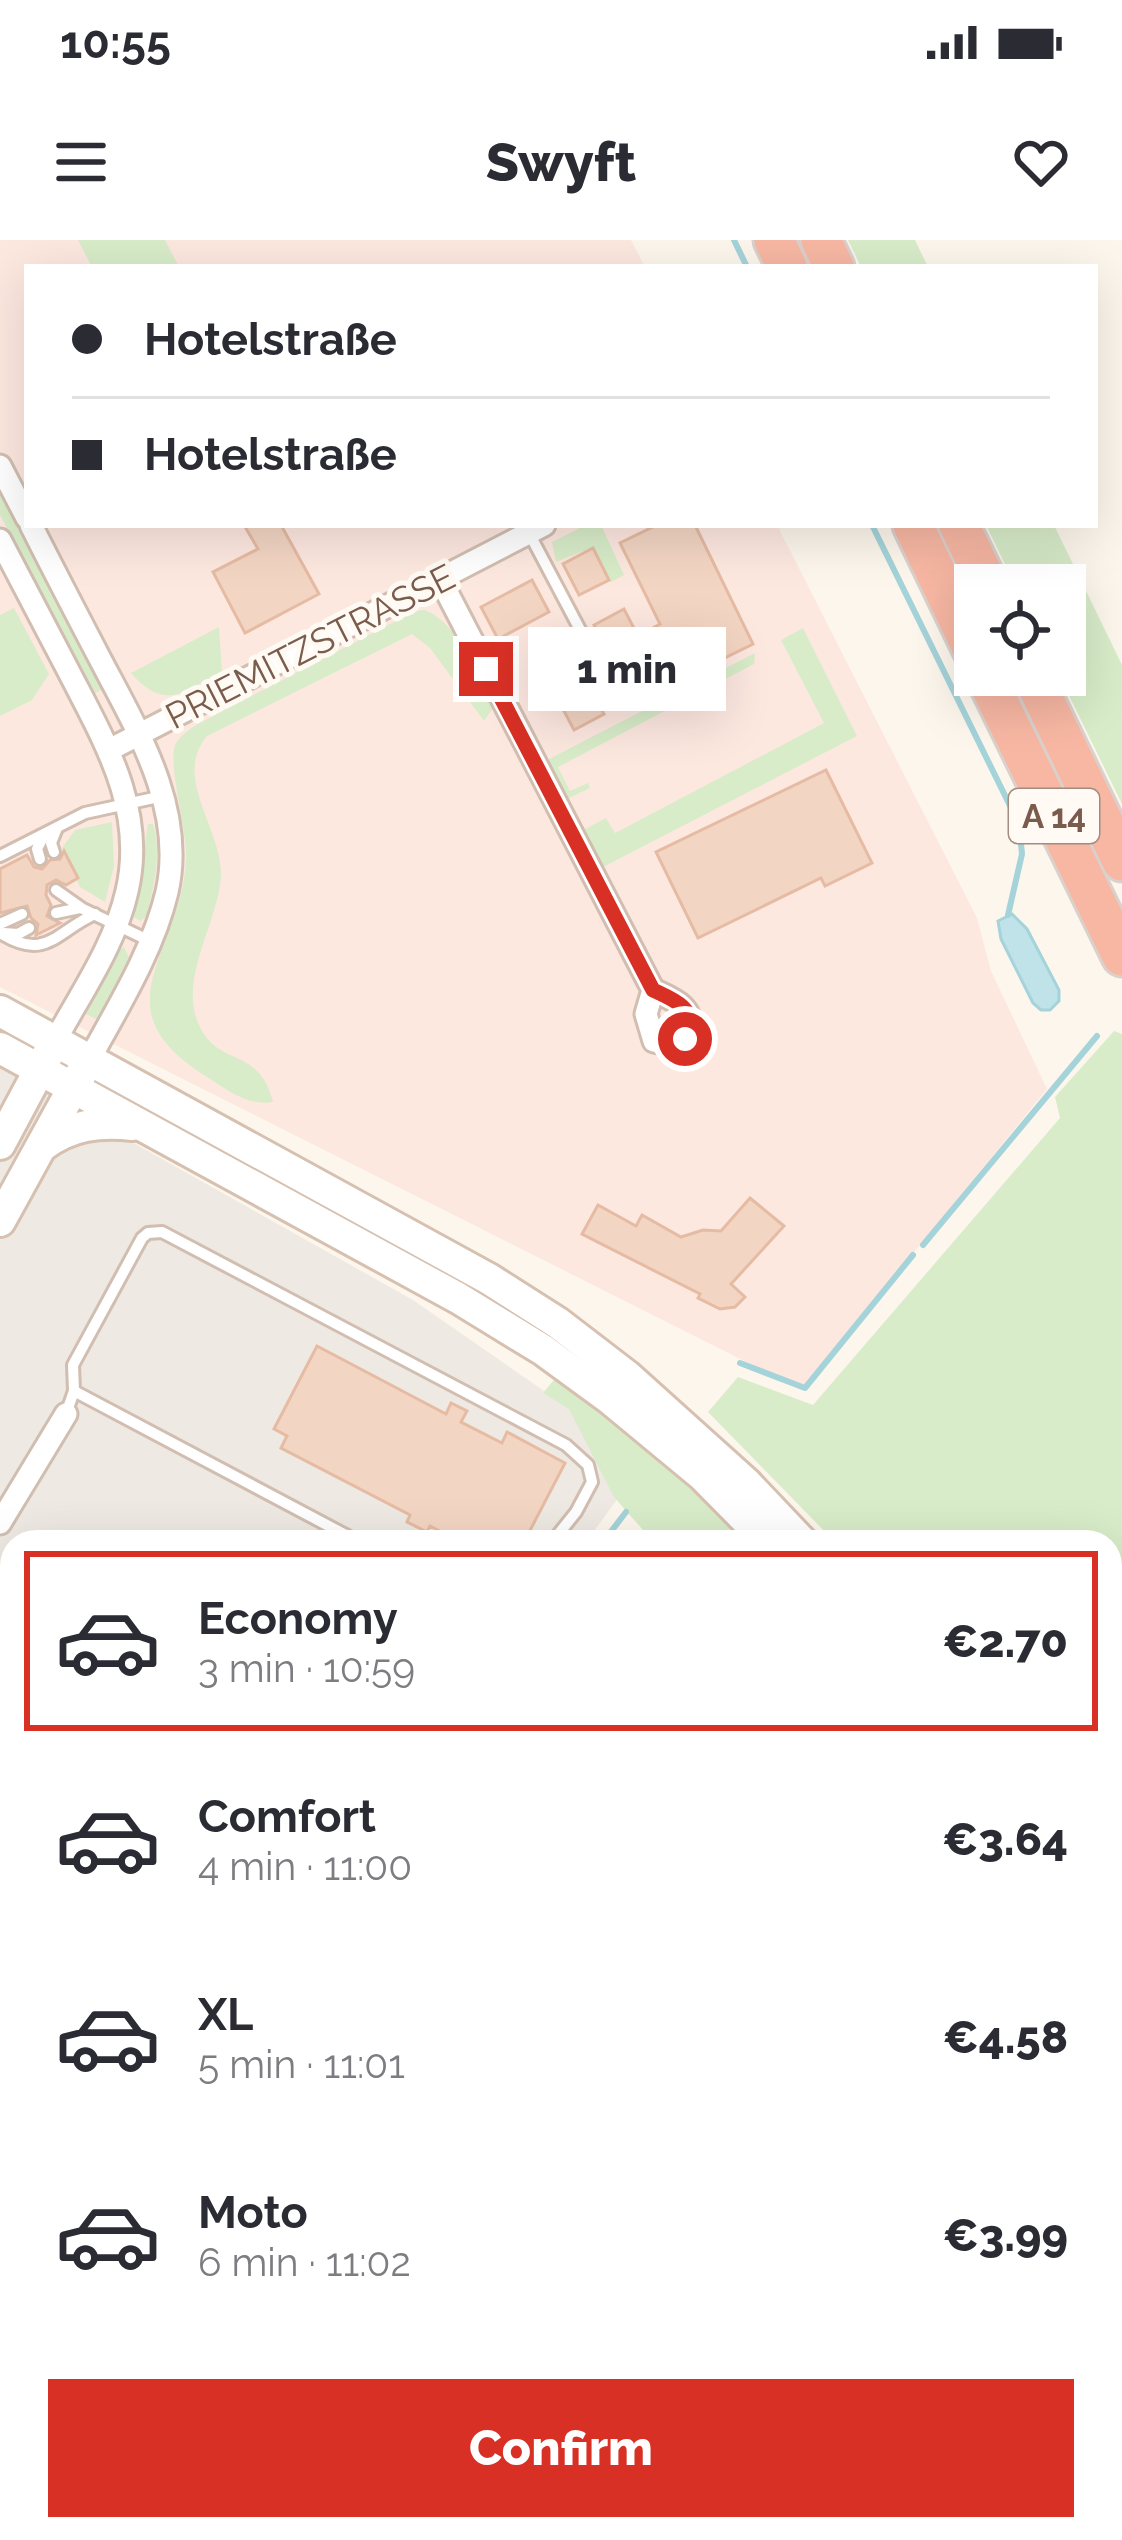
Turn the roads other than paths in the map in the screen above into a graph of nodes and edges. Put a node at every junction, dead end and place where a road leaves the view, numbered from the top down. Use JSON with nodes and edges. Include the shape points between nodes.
{"nodes":[{"id":1,"x":0,"y":466,"type":"edge"},
{"id":2,"x":24,"y":512,"type":"edge"},
{"id":3,"x":32,"y":528,"type":"edge"},
{"id":4,"x":914,"y":528,"type":"edge"},
{"id":5,"x":960,"y":528,"type":"edge"},
{"id":6,"x":536,"y":529,"type":"edge"},
{"id":7,"x":0,"y":540,"type":"edge"},
{"id":8,"x":978,"y":564,"type":"edge"},
{"id":9,"x":440,"y":579,"type":"junction"},
{"id":10,"x":954,"y":610,"type":"edge"},
{"id":11,"x":604,"y":677,"type":"dead end"},
{"id":12,"x":996,"y":696,"type":"edge"},
{"id":13,"x":1042,"y":696,"type":"edge"},
{"id":14,"x":139,"y":734,"type":"junction"},
{"id":15,"x":109,"y":749,"type":"junction"},
{"id":16,"x":163,"y":796,"type":"junction"},
{"id":17,"x":128,"y":805,"type":"junction"},
{"id":18,"x":60,"y":824,"type":"junction"},
{"id":19,"x":47,"y":830,"type":"junction"},
{"id":20,"x":54,"y":852,"type":"dead end"},
{"id":21,"x":0,"y":856,"type":"edge"},
{"id":22,"x":40,"y":859,"type":"dead end"},
{"id":23,"x":1122,"y":861,"type":"edge"},
{"id":24,"x":70,"y":884,"type":"dead end"},
{"id":25,"x":52,"y":895,"type":"dead end"},
{"id":26,"x":71,"y":899,"type":"junction"},
{"id":27,"x":89,"y":911,"type":"junction"},
{"id":28,"x":56,"y":913,"type":"dead end"},
{"id":29,"x":22,"y":914,"type":"dead end"},
{"id":30,"x":116,"y":925,"type":"junction"},
{"id":31,"x":29,"y":928,"type":"dead end"},
{"id":32,"x":0,"y":930,"type":"edge"},
{"id":33,"x":150,"y":941,"type":"junction"},
{"id":34,"x":1122,"y":956,"type":"edge"},
{"id":35,"x":653,"y":990,"type":"dead end"},
{"id":36,"x":0,"y":1011,"type":"edge"},
{"id":37,"x":55,"y":1041,"type":"junction"},
{"id":38,"x":0,"y":1048,"type":"edge"},
{"id":39,"x":89,"y":1060,"type":"junction"},
{"id":40,"x":39,"y":1070,"type":"junction"},
{"id":41,"x":73,"y":1088,"type":"junction"},
{"id":42,"x":147,"y":1128,"type":"junction"},
{"id":43,"x":0,"y":1144,"type":"edge"},
{"id":44,"x":38,"y":1149,"type":"junction"},
{"id":45,"x":0,"y":1221,"type":"edge"},
{"id":46,"x":74,"y":1391,"type":"junction"},
{"id":47,"x":66,"y":1414,"type":"joint"},
{"id":48,"x":0,"y":1523,"type":"edge"},
{"id":49,"x":336,"y":1530,"type":"edge"},
{"id":50,"x":562,"y":1530,"type":"edge"},
{"id":51,"x":756,"y":1530,"type":"edge"},
{"id":52,"x":790,"y":1530,"type":"edge"}],
"edges":[{"from":1,"to":2,"type":"street"},
{"from":3,"to":14,"type":"street"},
{"from":4,"to":10,"type":"highway"},
{"from":5,"to":8,"type":"highway"},
{"from":6,"to":9,"type":"street","name":"PRIEMITZSTRASSE"},
{"from":6,"to":11,"type":"lane"},
{"from":7,"to":15,"type":"street"},
{"from":9,"to":14,"type":"street","name":"PRIEMITZSTRASSE"},
{"from":9,"to":35,"type":"street"},
{"from":12,"to":34,"type":"highway","number":"A 14"},
{"from":13,"to":23,"type":"highway","number":"A 14"},
{"from":14,"to":15,"type":"street","name":"PRIEMITZSTRASSE"},
{"from":14,"to":16,"type":"street"},
{"from":15,"to":17,"type":"street"},
{"from":16,"to":17,"type":"lane"},
{"from":16,"to":33,"type":"street","via":[[170,863]]},
{"from":17,"to":18,"type":"lane"},
{"from":17,"to":30,"type":"street","via":[[132,867]]},
{"from":18,"to":19,"type":"lane"},
{"from":18,"to":20,"type":"lane"},
{"from":19,"to":21,"type":"lane"},
{"from":19,"to":22,"type":"lane"},
{"from":24,"to":26,"type":"lane"},
{"from":25,"to":26,"type":"lane"},
{"from":26,"to":27,"type":"lane"},
{"from":27,"to":28,"type":"lane"},
{"from":27,"to":30,"type":"lane"},
{"from":27,"to":32,"type":"lane","via":[[39,947]]},
{"from":29,"to":32,"type":"lane"},
{"from":30,"to":33,"type":"lane"},
{"from":30,"to":37,"type":"street"},
{"from":31,"to":32,"type":"lane"},
{"from":33,"to":39,"type":"street"},
{"from":36,"to":37,"type":"main road"},
{"from":37,"to":39,"type":"main road"},
{"from":37,"to":40,"type":"main road"},
{"from":38,"to":40,"type":"main road"},
{"from":39,"to":41,"type":"main road"},
{"from":39,"to":52,"type":"main road","via":[[558,1323],[683,1424]]},
{"from":40,"to":41,"type":"main road"},
{"from":40,"to":43,"type":"main road"},
{"from":41,"to":42,"type":"main road"},
{"from":41,"to":44,"type":"main road"},
{"from":42,"to":44,"type":"main road","via":[[94,1123]]},
{"from":42,"to":51,"type":"main road","via":[[543,1350],[703,1476]]},
{"from":44,"to":45,"type":"main road"},
{"from":46,"to":47,"type":"lane"},
{"from":46,"to":49,"type":"lane"},
{"from":46,"to":50,"type":"lane","via":[[73,1365],[142,1238],[162,1232],[566,1445],[592,1482]]},
{"from":47,"to":48,"type":"street"}]}
